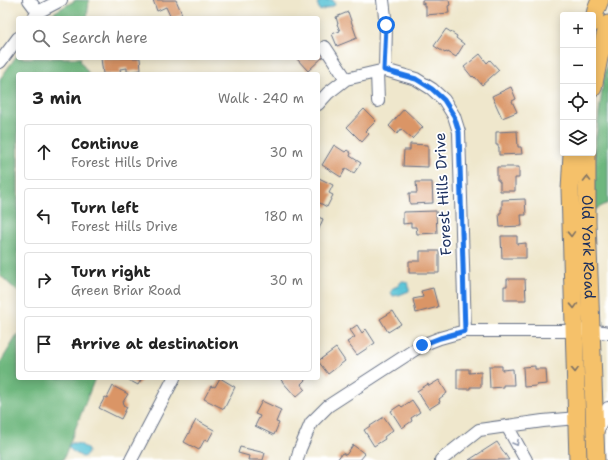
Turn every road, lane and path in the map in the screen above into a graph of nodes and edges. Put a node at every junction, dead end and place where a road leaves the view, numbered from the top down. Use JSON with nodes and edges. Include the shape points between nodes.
{"nodes":[{"id":1,"x":29,"y":0,"type":"edge"},
{"id":2,"x":62,"y":0,"type":"edge"},
{"id":3,"x":383,"y":0,"type":"edge"},
{"id":4,"x":600,"y":0,"type":"edge"},
{"id":5,"x":596,"y":12,"type":"edge"},
{"id":6,"x":36,"y":15,"type":"edge"},
{"id":7,"x":608,"y":24,"type":"edge"},
{"id":8,"x":16,"y":41,"type":"edge"},
{"id":9,"x":325,"y":47,"type":"dead end"},
{"id":10,"x":0,"y":62,"type":"edge"},
{"id":11,"x":381,"y":71,"type":"junction"},
{"id":12,"x":346,"y":79,"type":"junction"},
{"id":13,"x":594,"y":84,"type":"edge"},
{"id":14,"x":378,"y":101,"type":"dead end"},
{"id":15,"x":320,"y":102,"type":"edge"},
{"id":16,"x":572,"y":156,"type":"edge"},
{"id":17,"x":587,"y":156,"type":"edge"},
{"id":18,"x":608,"y":326,"type":"edge"},
{"id":19,"x":583,"y":330,"type":"junction"},
{"id":20,"x":465,"y":331,"type":"junction"},
{"id":21,"x":608,"y":333,"type":"edge"},
{"id":22,"x":173,"y":380,"type":"edge"},
{"id":23,"x":608,"y":408,"type":"edge"},
{"id":24,"x":577,"y":418,"type":"junction"},
{"id":25,"x":507,"y":426,"type":"junction"},
{"id":26,"x":596,"y":435,"type":"junction"},
{"id":27,"x":131,"y":460,"type":"edge"},
{"id":28,"x":297,"y":460,"type":"edge"},
{"id":29,"x":441,"y":460,"type":"edge"},
{"id":30,"x":526,"y":460,"type":"edge"},
{"id":31,"x":578,"y":460,"type":"edge"},
{"id":32,"x":596,"y":460,"type":"edge"}],
"edges":[{"from":1,"to":6,"type":"street"},
{"from":2,"to":6,"type":"street"},
{"from":3,"to":11,"type":"street","via":[[386,25]]},
{"from":4,"to":5,"type":"highway"},
{"from":7,"to":13,"type":"highway"},
{"from":8,"to":10,"type":"street"},
{"from":9,"to":12,"type":"street"},
{"from":11,"to":12,"type":"street"},
{"from":11,"to":14,"type":"street"},
{"from":11,"to":20,"type":"street","name":"Forest Hills Drive","via":[[416,79],[444,100],[454,116],[459,132]]},
{"from":12,"to":15,"type":"street"},
{"from":16,"to":19,"type":"highway","name":"Old York Road","one_way":true,"via":[[570,190]]},
{"from":19,"to":17,"type":"highway","name":"Old York Road","one_way":true},
{"from":18,"to":19,"type":"street"},
{"from":19,"to":20,"type":"street"},
{"from":19,"to":21,"type":"street"},
{"from":19,"to":24,"type":"highway","name":"Old York Road","one_way":true},
{"from":19,"to":26,"type":"highway","name":"Old York Road"},
{"from":20,"to":28,"type":"street","via":[[422,345],[328,406],[312,423]]},
{"from":22,"to":27,"type":"street"},
{"from":23,"to":26,"type":"street"},
{"from":24,"to":25,"type":"street"},
{"from":24,"to":31,"type":"highway","name":"Old York Road"},
{"from":25,"to":29,"type":"street","via":[[479,430]]},
{"from":25,"to":30,"type":"street","one_way":true},
{"from":26,"to":32,"type":"highway","name":"Old York Road"}]}
